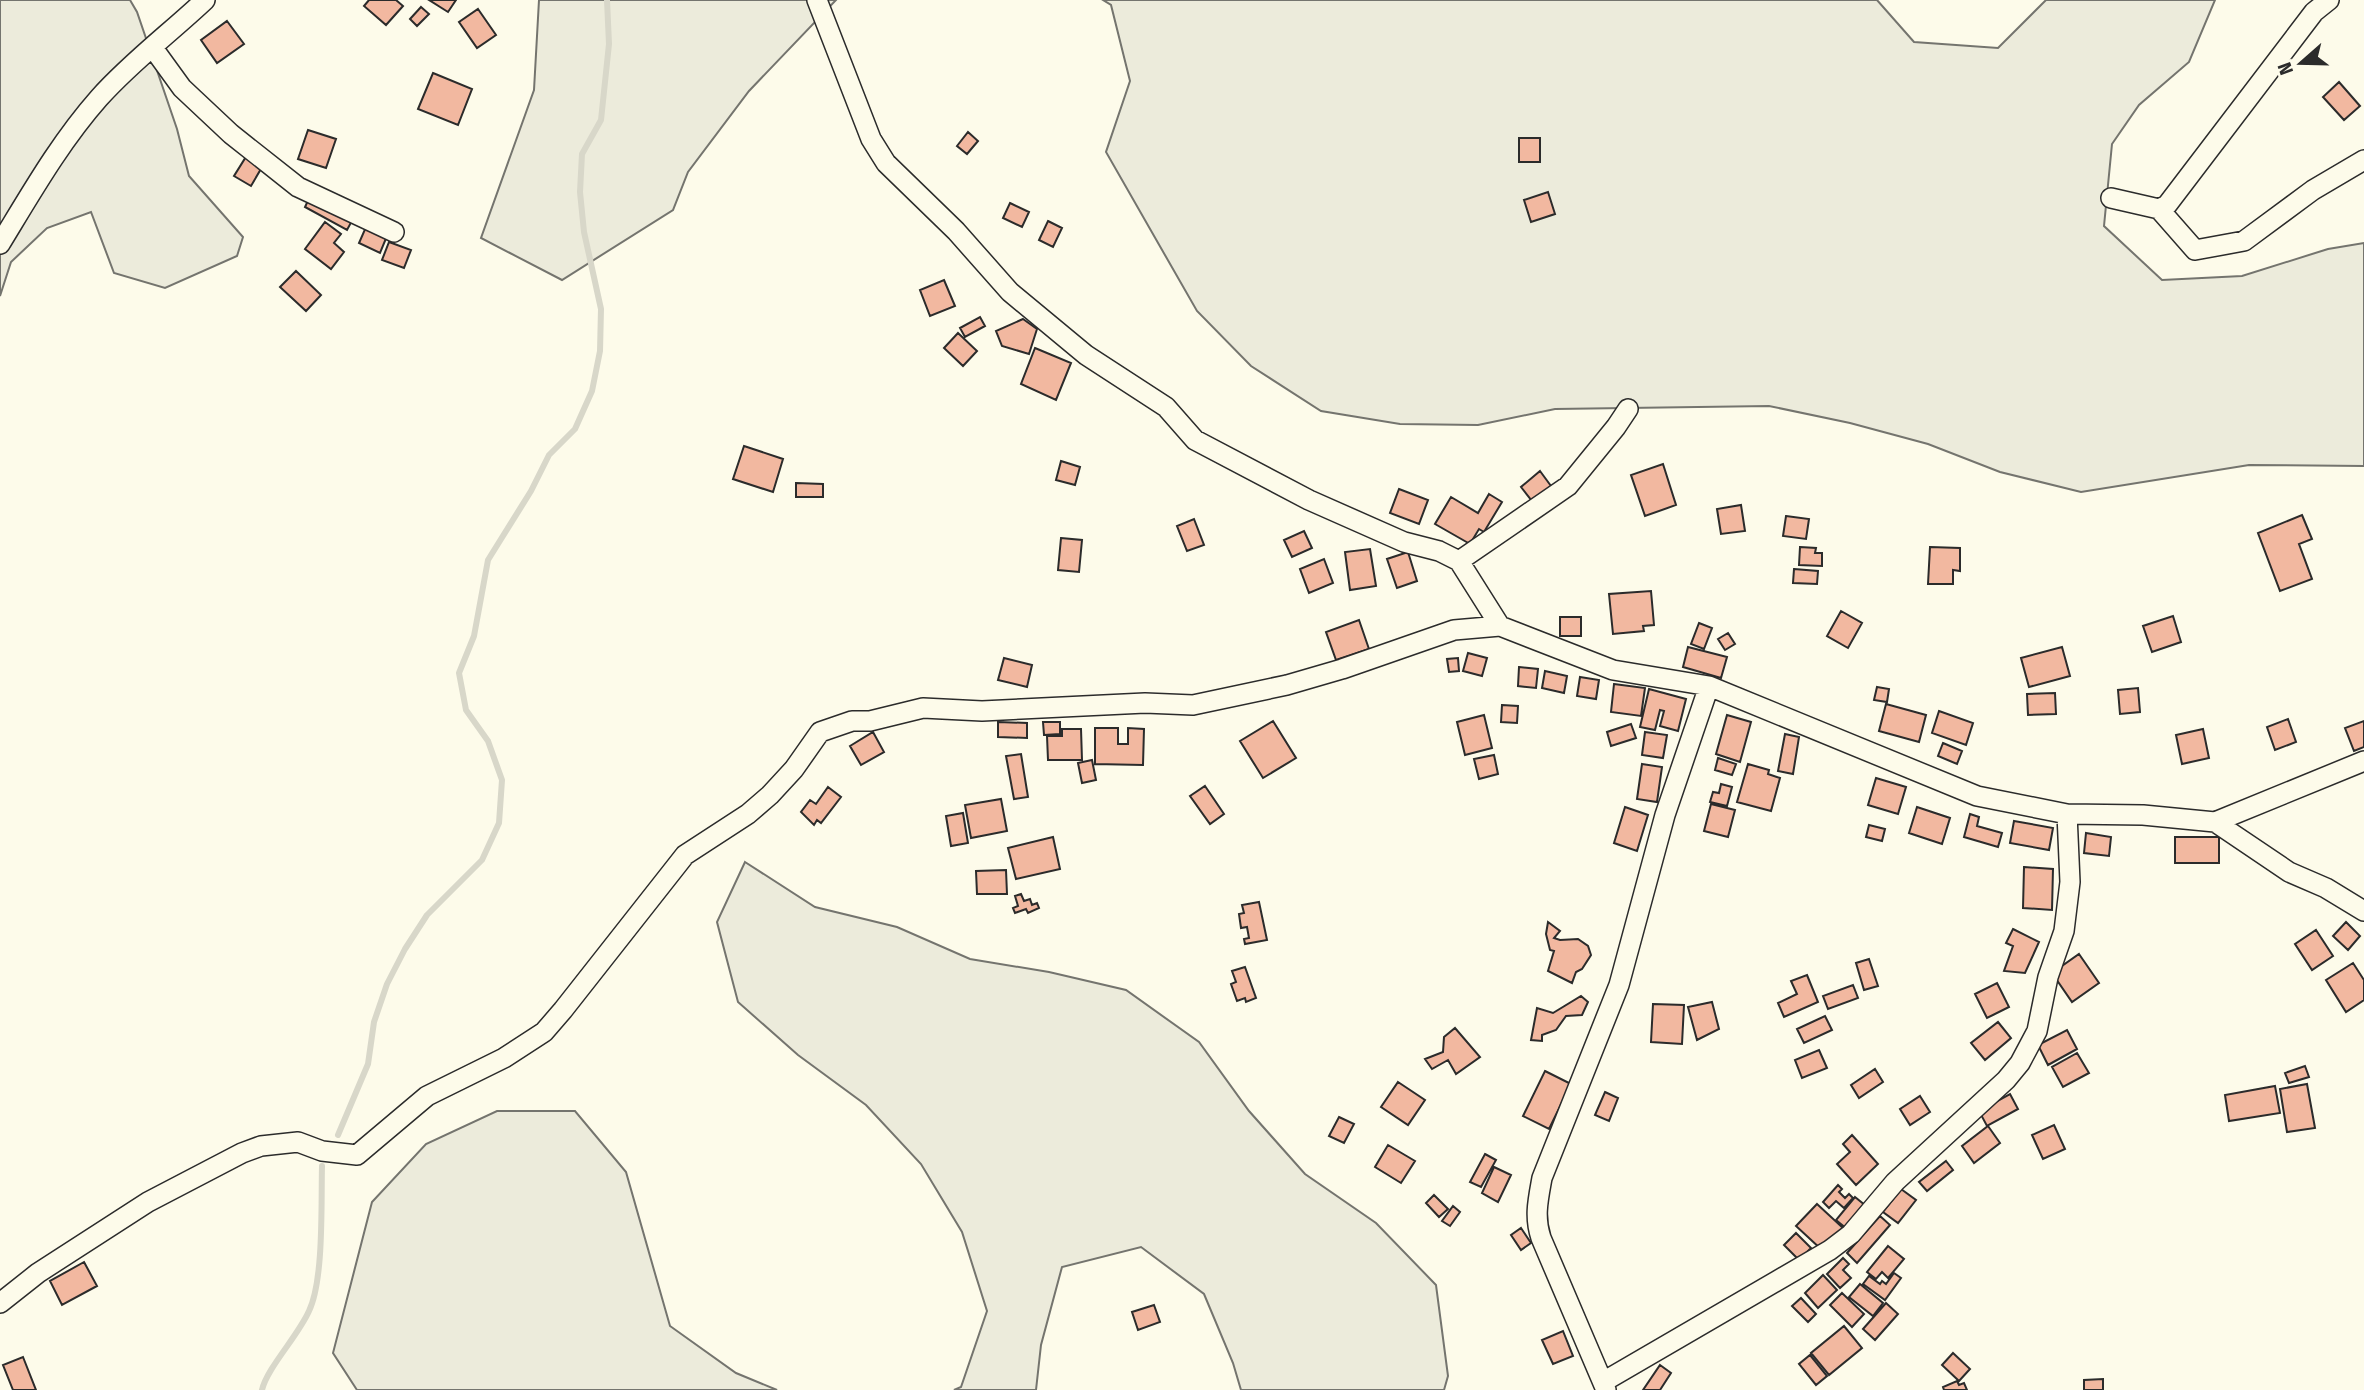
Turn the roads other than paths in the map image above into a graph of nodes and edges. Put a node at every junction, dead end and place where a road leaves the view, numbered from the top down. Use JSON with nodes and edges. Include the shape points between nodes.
{"nodes":[{"id":1,"x":205,"y":0,"type":"edge"},
{"id":2,"x":817,"y":0,"type":"edge"},
{"id":3,"x":2329,"y":0,"type":"edge"},
{"id":4,"x":153,"y":48,"type":"junction"},
{"id":5,"x":2364,"y":160,"type":"edge"},
{"id":6,"x":2111,"y":198,"type":"dead end"},
{"id":7,"x":2159,"y":209,"type":"junction"},
{"id":8,"x":394,"y":232,"type":"dead end"},
{"id":9,"x":0,"y":244,"type":"edge"},
{"id":10,"x":1628,"y":409,"type":"dead end"},
{"id":11,"x":1459,"y":561,"type":"junction"},
{"id":12,"x":1500,"y":626,"type":"junction"},
{"id":13,"x":1709,"y":686,"type":"junction"},
{"id":14,"x":2364,"y":761,"type":"edge"},
{"id":15,"x":2067,"y":814,"type":"junction"},
{"id":16,"x":2216,"y":822,"type":"junction"},
{"id":17,"x":2364,"y":911,"type":"edge"},
{"id":18,"x":0,"y":1303,"type":"edge"},
{"id":19,"x":1605,"y":1386,"type":"edge"}],
"edges":[{"from":1,"to":4,"type":"street"},
{"from":2,"to":11,"type":"street","via":[[871,138],[886,163],[1010,292],[1086,355],[1166,407],[1195,440],[1309,500]]},
{"from":3,"to":7,"type":"street","via":[[2314,12]]},
{"from":4,"to":8,"type":"street","via":[[182,88],[298,187]]},
{"from":4,"to":9,"type":"street","via":[[98,100]]},
{"from":5,"to":7,"type":"street","via":[[2313,190],[2244,241],[2195,250]]},
{"from":6,"to":7,"type":"street"},
{"from":10,"to":11,"type":"street","via":[[1568,486]]},
{"from":11,"to":12,"type":"street"},
{"from":12,"to":13,"type":"street","via":[[1613,670]]},
{"from":12,"to":18,"type":"street","via":[[1454,630],[1287,685],[1193,705],[982,711],[923,708],[820,732],[770,795],[685,855],[544,1032],[504,1058],[427,1096],[357,1155],[322,1151],[298,1142],[242,1153],[148,1202]]},
{"from":13,"to":15,"type":"street","via":[[1977,796]]},
{"from":13,"to":19,"type":"street","via":[[1665,816],[1619,985],[1542,1178],[1536,1208],[1541,1238]]},
{"from":14,"to":16,"type":"street"},
{"from":15,"to":16,"type":"street"},
{"from":15,"to":19,"type":"street","via":[[2070,882],[2064,931],[2048,976],[2037,1031],[2007,1080],[1895,1182],[1851,1234],[1830,1250]]},
{"from":16,"to":17,"type":"street","via":[[2289,872]]}]}
